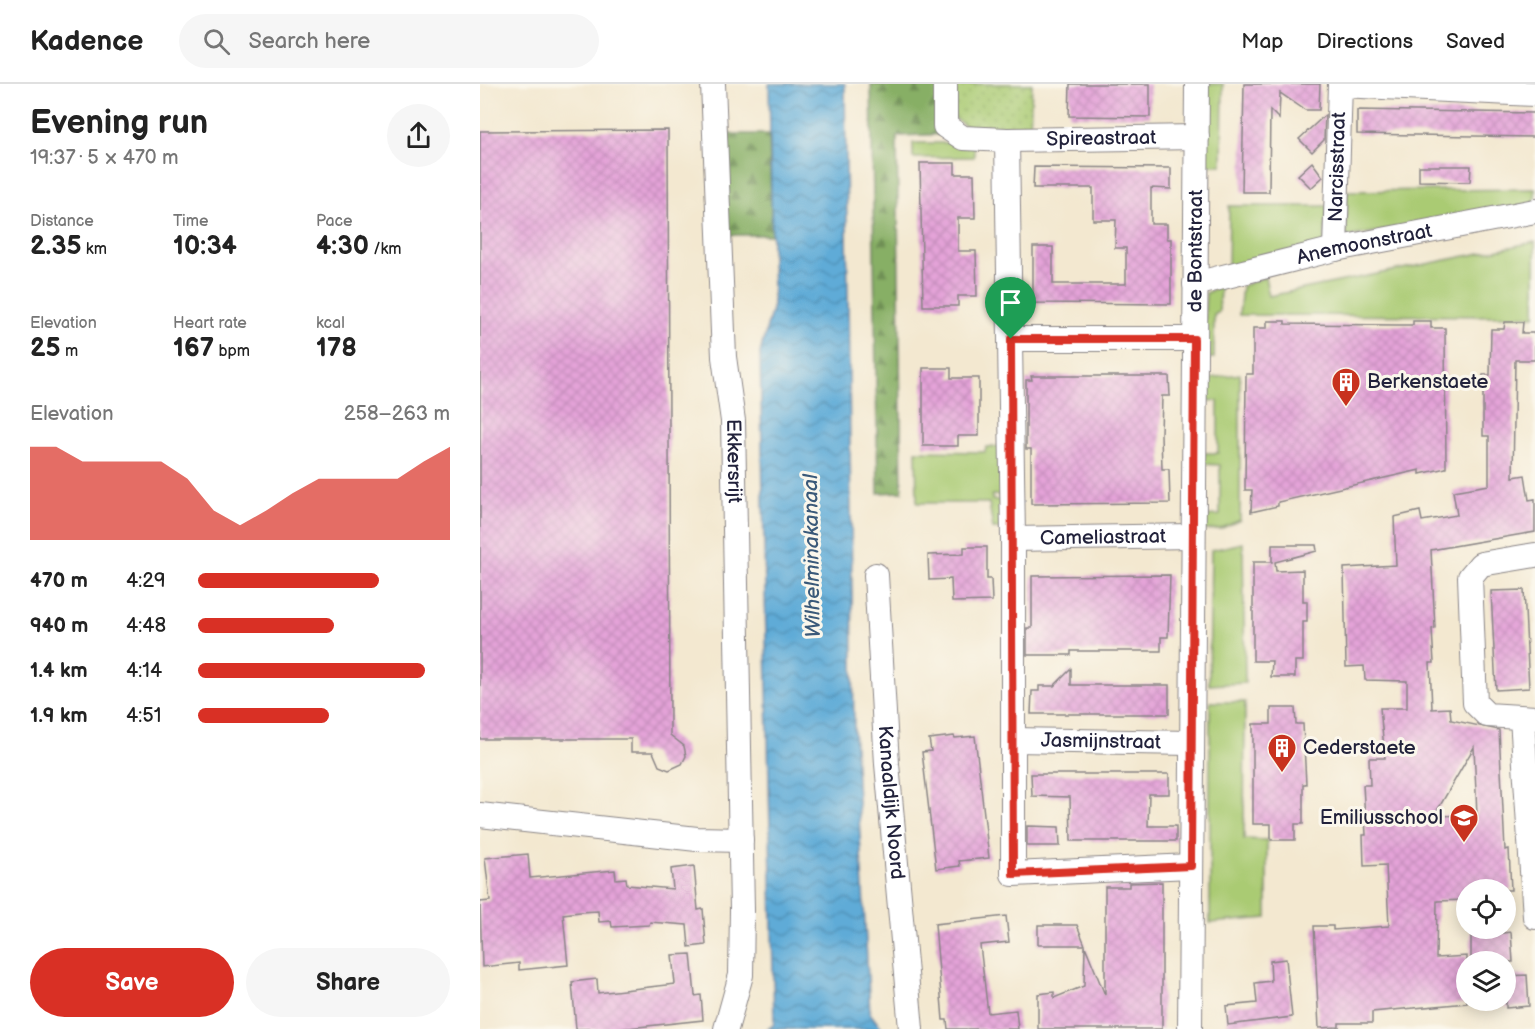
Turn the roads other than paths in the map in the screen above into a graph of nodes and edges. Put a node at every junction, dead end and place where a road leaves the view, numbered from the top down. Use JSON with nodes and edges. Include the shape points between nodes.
{"nodes":[{"id":1,"x":713,"y":84,"type":"edge"},
{"id":2,"x":945,"y":84,"type":"edge"},
{"id":3,"x":1197,"y":84,"type":"edge"},
{"id":4,"x":1340,"y":84,"type":"edge"},
{"id":5,"x":1535,"y":94,"type":"edge"},
{"id":6,"x":1197,"y":137,"type":"junction"},
{"id":7,"x":1007,"y":140,"type":"junction"},
{"id":8,"x":1535,"y":211,"type":"edge"},
{"id":9,"x":1335,"y":249,"type":"junction"},
{"id":10,"x":1195,"y":284,"type":"junction"},
{"id":11,"x":1011,"y":339,"type":"junction"},
{"id":12,"x":1194,"y":339,"type":"junction"},
{"id":13,"x":1192,"y":536,"type":"junction"},
{"id":14,"x":1013,"y":539,"type":"junction"},
{"id":15,"x":1535,"y":555,"type":"edge"},
{"id":16,"x":876,"y":575,"type":"dead end"},
{"id":17,"x":1528,"y":718,"type":"edge"},
{"id":18,"x":1013,"y":740,"type":"junction"},
{"id":19,"x":1191,"y":743,"type":"junction"},
{"id":20,"x":480,"y":815,"type":"edge"},
{"id":21,"x":741,"y":840,"type":"junction"},
{"id":22,"x":1191,"y":866,"type":"junction"},
{"id":23,"x":1535,"y":917,"type":"edge"},
{"id":24,"x":726,"y":1029,"type":"edge"},
{"id":25,"x":911,"y":1029,"type":"edge"},
{"id":26,"x":1190,"y":1029,"type":"edge"}],
"edges":[{"from":1,"to":21,"type":"street","name":"Ekkersrijt","via":[[724,357],[733,421]]},
{"from":2,"to":7,"type":"street","name":"Spireastraat","via":[[945,126],[963,138]]},
{"from":3,"to":6,"type":"street","name":"de Bontstraat"},
{"from":4,"to":5,"type":"street"},
{"from":4,"to":9,"type":"street","name":"Narcisstraat"},
{"from":6,"to":7,"type":"street","name":"Spireastraat"},
{"from":6,"to":10,"type":"street","name":"de Bontstraat"},
{"from":7,"to":11,"type":"street"},
{"from":8,"to":9,"type":"street","name":"Anemoonstraat"},
{"from":9,"to":10,"type":"street","name":"Anemoonstraat"},
{"from":10,"to":12,"type":"street","name":"de Bontstraat"},
{"from":11,"to":12,"type":"street"},
{"from":11,"to":14,"type":"street"},
{"from":12,"to":13,"type":"street","name":"de Bontstraat"},
{"from":13,"to":14,"type":"street","name":"Cameliastraat"},
{"from":13,"to":19,"type":"street","name":"de Bontstraat"},
{"from":14,"to":18,"type":"street"},
{"from":15,"to":17,"type":"street","via":[[1481,564],[1470,577],[1475,703],[1487,715]]},
{"from":16,"to":25,"type":"street","name":"Kanaaldijk Noord","via":[[887,764]]},
{"from":17,"to":23,"type":"street"},
{"from":18,"to":19,"type":"street","name":"Jasmijnstraat"},
{"from":18,"to":22,"type":"street","via":[[1013,874]]},
{"from":19,"to":22,"type":"street","name":"de Bontstraat"},
{"from":20,"to":21,"type":"street"},
{"from":21,"to":24,"type":"street","name":"Ekkersrijt","via":[[741,975]]},
{"from":22,"to":26,"type":"street","name":"de Bontstraat"}]}
